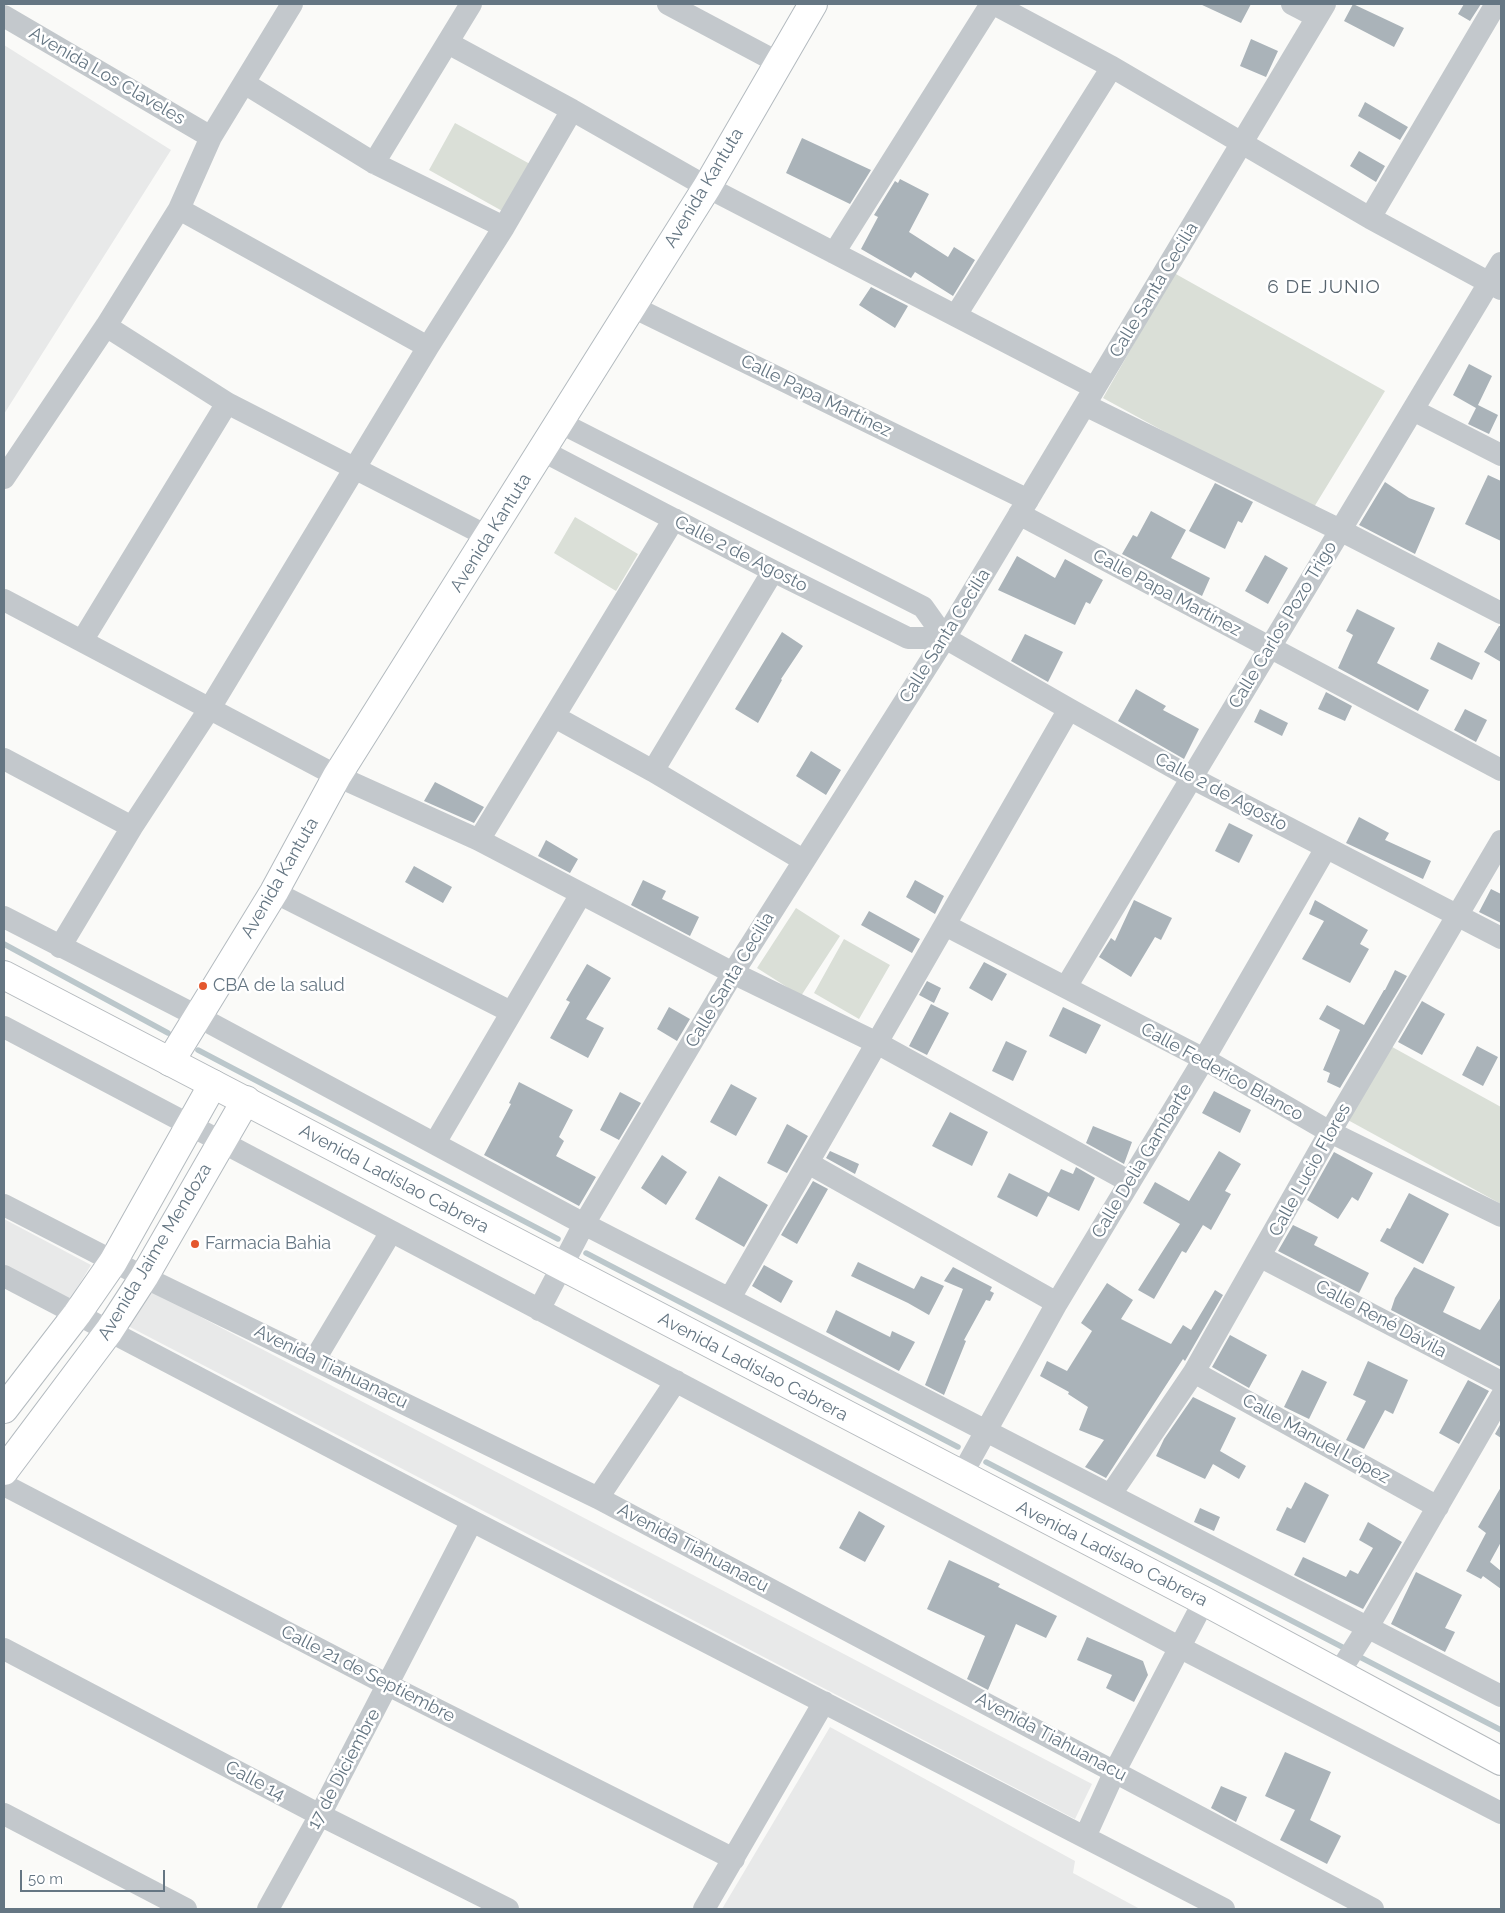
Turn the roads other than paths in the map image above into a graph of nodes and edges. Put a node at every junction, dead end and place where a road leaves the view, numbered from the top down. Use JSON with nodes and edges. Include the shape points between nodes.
{"nodes":[{"id":1,"x":292,"y":4,"type":"edge"},
{"id":2,"x":471,"y":4,"type":"edge"},
{"id":3,"x":668,"y":4,"type":"edge"},
{"id":4,"x":813,"y":4,"type":"edge"},
{"id":5,"x":992,"y":4,"type":"edge"},
{"id":6,"x":1292,"y":4,"type":"edge"},
{"id":7,"x":1496,"y":4,"type":"edge"},
{"id":8,"x":1321,"y":10,"type":"edge"},
{"id":9,"x":4,"y":16,"type":"edge"},
{"id":10,"x":448,"y":43,"type":"junction"},
{"id":11,"x":777,"y":62,"type":"junction"},
{"id":12,"x":1112,"y":68,"type":"junction"},
{"id":13,"x":244,"y":84,"type":"junction"},
{"id":14,"x":572,"y":110,"type":"junction"},
{"id":15,"x":211,"y":137,"type":"junction"},
{"id":16,"x":1241,"y":144,"type":"junction"},
{"id":17,"x":374,"y":163,"type":"junction"},
{"id":18,"x":707,"y":187,"type":"junction"},
{"id":19,"x":178,"y":209,"type":"junction"},
{"id":20,"x":1370,"y":218,"type":"junction"},
{"id":21,"x":504,"y":227,"type":"junction"},
{"id":22,"x":834,"y":252,"type":"junction"},
{"id":23,"x":1501,"y":263,"type":"edge"},
{"id":24,"x":1495,"y":285,"type":"edge"},
{"id":25,"x":631,"y":306,"type":"junction"},
{"id":26,"x":956,"y":315,"type":"junction"},
{"id":27,"x":106,"y":326,"type":"junction"},
{"id":28,"x":428,"y":347,"type":"junction"},
{"id":29,"x":1090,"y":397,"type":"junction"},
{"id":30,"x":227,"y":403,"type":"junction"},
{"id":31,"x":1413,"y":410,"type":"junction"},
{"id":32,"x":561,"y":423,"type":"junction"},
{"id":33,"x":543,"y":450,"type":"junction"},
{"id":34,"x":1501,"y":455,"type":"edge"},
{"id":35,"x":355,"y":467,"type":"junction"},
{"id":36,"x":4,"y":478,"type":"edge"},
{"id":37,"x":1023,"y":507,"type":"junction"},
{"id":38,"x":674,"y":519,"type":"junction"},
{"id":39,"x":1340,"y":530,"type":"junction"},
{"id":40,"x":489,"y":536,"type":"junction"},
{"id":41,"x":773,"y":571,"type":"junction"},
{"id":42,"x":4,"y":600,"type":"edge"},
{"id":43,"x":1501,"y":613,"type":"edge"},
{"id":44,"x":945,"y":638,"type":"junction"},
{"id":45,"x":82,"y":641,"type":"junction"},
{"id":46,"x":1270,"y":648,"type":"junction"},
{"id":47,"x":210,"y":708,"type":"junction"},
{"id":48,"x":1069,"y":709,"type":"junction"},
{"id":49,"x":555,"y":717,"type":"junction"},
{"id":50,"x":4,"y":759,"type":"edge"},
{"id":51,"x":1501,"y":770,"type":"edge"},
{"id":52,"x":653,"y":771,"type":"junction"},
{"id":53,"x":337,"y":776,"type":"junction"},
{"id":54,"x":1192,"y":778,"type":"junction"},
{"id":55,"x":132,"y":827,"type":"junction"},
{"id":56,"x":479,"y":840,"type":"junction"},
{"id":57,"x":1501,"y":841,"type":"edge"},
{"id":58,"x":1326,"y":848,"type":"junction"},
{"id":59,"x":803,"y":860,"type":"junction"},
{"id":60,"x":274,"y":892,"type":"junction"},
{"id":61,"x":581,"y":894,"type":"junction"},
{"id":62,"x":1458,"y":914,"type":"junction"},
{"id":63,"x":4,"y":917,"type":"edge"},
{"id":64,"x":945,"y":925,"type":"junction"},
{"id":65,"x":1501,"y":938,"type":"edge"},
{"id":66,"x":60,"y":947,"type":"junction"},
{"id":67,"x":733,"y":973,"type":"junction"},
{"id":68,"x":4,"y":975,"type":"edge"},
{"id":69,"x":1066,"y":987,"type":"junction"},
{"id":70,"x":511,"y":1012,"type":"junction"},
{"id":71,"x":198,"y":1016,"type":"junction"},
{"id":72,"x":4,"y":1027,"type":"edge"},
{"id":73,"x":877,"y":1043,"type":"junction"},
{"id":74,"x":1204,"y":1059,"type":"junction"},
{"id":75,"x":170,"y":1062,"type":"junction"},
{"id":76,"x":213,"y":1084,"type":"junction"},
{"id":77,"x":246,"y":1100,"type":"junction"},
{"id":78,"x":189,"y":1126,"type":"junction"},
{"id":79,"x":1330,"y":1132,"type":"junction"},
{"id":80,"x":435,"y":1143,"type":"junction"},
{"id":81,"x":221,"y":1144,"type":"junction"},
{"id":82,"x":808,"y":1162,"type":"junction"},
{"id":83,"x":1130,"y":1182,"type":"junction"},
{"id":84,"x":4,"y":1205,"type":"edge"},
{"id":85,"x":1501,"y":1216,"type":"edge"},
{"id":86,"x":584,"y":1224,"type":"junction"},
{"id":87,"x":391,"y":1232,"type":"junction"},
{"id":88,"x":1261,"y":1257,"type":"junction"},
{"id":89,"x":114,"y":1262,"type":"junction"},
{"id":90,"x":561,"y":1267,"type":"junction"},
{"id":91,"x":4,"y":1276,"type":"edge"},
{"id":92,"x":144,"y":1277,"type":"junction"},
{"id":93,"x":730,"y":1298,"type":"junction"},
{"id":94,"x":1057,"y":1303,"type":"junction"},
{"id":95,"x":539,"y":1310,"type":"junction"},
{"id":96,"x":77,"y":1314,"type":"junction"},
{"id":97,"x":109,"y":1331,"type":"junction"},
{"id":98,"x":315,"y":1359,"type":"junction"},
{"id":99,"x":1194,"y":1372,"type":"junction"},
{"id":100,"x":676,"y":1381,"type":"junction"},
{"id":101,"x":1501,"y":1382,"type":"edge"},
{"id":102,"x":1501,"y":1397,"type":"edge"},
{"id":103,"x":4,"y":1409,"type":"edge"},
{"id":104,"x":985,"y":1430,"type":"junction"},
{"id":105,"x":4,"y":1471,"type":"edge"},
{"id":106,"x":961,"y":1476,"type":"junction"},
{"id":107,"x":4,"y":1485,"type":"edge"},
{"id":108,"x":1111,"y":1494,"type":"junction"},
{"id":109,"x":598,"y":1498,"type":"junction"},
{"id":110,"x":1438,"y":1507,"type":"junction"},
{"id":111,"x":472,"y":1521,"type":"junction"},
{"id":112,"x":1204,"y":1601,"type":"junction"},
{"id":113,"x":1368,"y":1627,"type":"junction"},
{"id":114,"x":1178,"y":1647,"type":"junction"},
{"id":115,"x":4,"y":1650,"type":"edge"},
{"id":116,"x":1347,"y":1660,"type":"junction"},
{"id":117,"x":388,"y":1685,"type":"junction"},
{"id":118,"x":1499,"y":1688,"type":"edge"},
{"id":119,"x":824,"y":1702,"type":"junction"},
{"id":120,"x":1501,"y":1761,"type":"edge"},
{"id":121,"x":1115,"y":1771,"type":"junction"},
{"id":122,"x":1501,"y":1813,"type":"edge"},
{"id":123,"x":4,"y":1814,"type":"edge"},
{"id":124,"x":320,"y":1815,"type":"junction"},
{"id":125,"x":1085,"y":1837,"type":"junction"},
{"id":126,"x":734,"y":1859,"type":"junction"},
{"id":127,"x":186,"y":1909,"type":"edge"},
{"id":128,"x":268,"y":1909,"type":"edge"},
{"id":129,"x":508,"y":1909,"type":"edge"},
{"id":130,"x":704,"y":1909,"type":"edge"},
{"id":131,"x":1224,"y":1909,"type":"edge"},
{"id":132,"x":1373,"y":1909,"type":"edge"}],
"edges":[{"from":1,"to":13,"type":"street"},
{"from":2,"to":10,"type":"street"},
{"from":3,"to":11,"type":"street"},
{"from":4,"to":11,"type":"main road","name":"Avenida Kantuta"},
{"from":5,"to":12,"type":"street"},
{"from":5,"to":22,"type":"street"},
{"from":6,"to":8,"type":"street"},
{"from":7,"to":20,"type":"street"},
{"from":8,"to":16,"type":"street","name":"Calle Santa Cecilia"},
{"from":9,"to":15,"type":"street","name":"Avenida Los Claveles"},
{"from":10,"to":14,"type":"street"},
{"from":10,"to":17,"type":"street"},
{"from":11,"to":18,"type":"main road","name":"Avenida Kantuta"},
{"from":12,"to":16,"type":"street"},
{"from":12,"to":26,"type":"street"},
{"from":13,"to":15,"type":"street"},
{"from":13,"to":17,"type":"street"},
{"from":14,"to":18,"type":"street"},
{"from":14,"to":21,"type":"street"},
{"from":15,"to":19,"type":"street"},
{"from":16,"to":20,"type":"street"},
{"from":16,"to":29,"type":"street","name":"Calle Santa Cecilia"},
{"from":17,"to":21,"type":"street"},
{"from":18,"to":22,"type":"street"},
{"from":18,"to":25,"type":"main road","name":"Avenida Kantuta"},
{"from":19,"to":27,"type":"street"},
{"from":19,"to":28,"type":"street"},
{"from":20,"to":24,"type":"street"},
{"from":21,"to":28,"type":"street"},
{"from":22,"to":26,"type":"street"},
{"from":23,"to":24,"type":"street","name":"Calle Carlos Pozo Trigo"},
{"from":24,"to":31,"type":"street","name":"Calle Carlos Pozo Trigo"},
{"from":25,"to":32,"type":"main road","name":"Avenida Kantuta"},
{"from":25,"to":37,"type":"street","name":"Calle Papa Martínez"},
{"from":26,"to":29,"type":"street"},
{"from":27,"to":30,"type":"street"},
{"from":27,"to":36,"type":"street"},
{"from":28,"to":35,"type":"street"},
{"from":29,"to":37,"type":"street","name":"Calle Santa Cecilia"},
{"from":29,"to":39,"type":"street"},
{"from":30,"to":35,"type":"street"},
{"from":30,"to":45,"type":"street"},
{"from":31,"to":34,"type":"street"},
{"from":31,"to":39,"type":"street","name":"Calle Carlos Pozo Trigo"},
{"from":32,"to":33,"type":"main road","name":"Avenida Kantuta"},
{"from":32,"to":44,"type":"street","name":"Calle 2 de Agosto","via":[[923,607]]},
{"from":33,"to":38,"type":"street","name":"Calle 2 de Agosto"},
{"from":33,"to":40,"type":"main road","name":"Avenida Kantuta"},
{"from":35,"to":40,"type":"street"},
{"from":35,"to":47,"type":"street"},
{"from":37,"to":44,"type":"street","name":"Calle Santa Cecilia"},
{"from":37,"to":46,"type":"street","name":"Calle Papa Martínez"},
{"from":38,"to":41,"type":"street","name":"Calle 2 de Agosto"},
{"from":38,"to":49,"type":"street"},
{"from":39,"to":43,"type":"street"},
{"from":39,"to":46,"type":"street","name":"Calle Carlos Pozo Trigo"},
{"from":40,"to":53,"type":"main road","name":"Avenida Kantuta"},
{"from":41,"to":44,"type":"street","name":"Calle 2 de Agosto","via":[[908,638]]},
{"from":41,"to":52,"type":"street"},
{"from":42,"to":45,"type":"street"},
{"from":44,"to":48,"type":"street","name":"Calle 2 de Agosto"},
{"from":44,"to":59,"type":"street","name":"Calle Santa Cecilia"},
{"from":45,"to":47,"type":"street"},
{"from":46,"to":51,"type":"street","name":"Calle Papa Martínez"},
{"from":46,"to":54,"type":"street","name":"Calle Carlos Pozo Trigo"},
{"from":47,"to":53,"type":"street"},
{"from":47,"to":55,"type":"street"},
{"from":48,"to":54,"type":"street","name":"Calle 2 de Agosto"},
{"from":48,"to":64,"type":"street"},
{"from":49,"to":52,"type":"street"},
{"from":49,"to":56,"type":"street"},
{"from":50,"to":55,"type":"street"},
{"from":52,"to":59,"type":"street"},
{"from":53,"to":56,"type":"street"},
{"from":53,"to":60,"type":"main road","name":"Avenida Kantuta"},
{"from":54,"to":58,"type":"street","name":"Calle 2 de Agosto"},
{"from":54,"to":69,"type":"street","name":"Calle Carlos Pozo Trigo"},
{"from":55,"to":66,"type":"street"},
{"from":56,"to":61,"type":"street"},
{"from":57,"to":62,"type":"street","name":"Calle Lucio Flores"},
{"from":58,"to":62,"type":"street","name":"Calle 2 de Agosto"},
{"from":58,"to":74,"type":"street","name":"Calle Delia Gambarte"},
{"from":59,"to":67,"type":"street","name":"Calle Santa Cecilia"},
{"from":60,"to":70,"type":"street"},
{"from":60,"to":71,"type":"main road","name":"Avenida Kantuta"},
{"from":61,"to":67,"type":"street"},
{"from":61,"to":70,"type":"street"},
{"from":62,"to":65,"type":"street","name":"Calle 2 de Agosto"},
{"from":62,"to":79,"type":"street","name":"Calle Lucio Flores"},
{"from":63,"to":66,"type":"street"},
{"from":64,"to":69,"type":"street","name":"Calle Federico Blanco"},
{"from":64,"to":73,"type":"street"},
{"from":66,"to":71,"type":"street"},
{"from":67,"to":73,"type":"street"},
{"from":67,"to":86,"type":"street","name":"Calle Santa Cecilia"},
{"from":68,"to":75,"type":"main road","name":"Avenida Ladislao Cabrera"},
{"from":69,"to":74,"type":"street","name":"Calle Federico Blanco"},
{"from":70,"to":80,"type":"street"},
{"from":71,"to":75,"type":"main road","name":"Avenida Kantuta"},
{"from":71,"to":80,"type":"street"},
{"from":72,"to":78,"type":"street"},
{"from":73,"to":82,"type":"street"},
{"from":73,"to":83,"type":"street"},
{"from":74,"to":79,"type":"street","name":"Calle Federico Blanco"},
{"from":74,"to":83,"type":"street","name":"Calle Delia Gambarte"},
{"from":75,"to":76,"type":"main road","name":"Avenida Ladislao Cabrera"},
{"from":76,"to":77,"type":"main road","name":"Avenida Ladislao Cabrera"},
{"from":76,"to":78,"type":"main road","name":"Avenida Jaime Mendoza"},
{"from":77,"to":81,"type":"main road","name":"Avenida Jaime Mendoza"},
{"from":77,"to":90,"type":"main road","name":"Avenida Ladislao Cabrera"},
{"from":78,"to":81,"type":"street"},
{"from":78,"to":89,"type":"main road","name":"Avenida Jaime Mendoza"},
{"from":79,"to":85,"type":"street","name":"Calle Federico Blanco"},
{"from":79,"to":88,"type":"street","name":"Calle Lucio Flores"},
{"from":80,"to":86,"type":"street"},
{"from":81,"to":87,"type":"street"},
{"from":81,"to":92,"type":"main road","name":"Avenida Jaime Mendoza"},
{"from":82,"to":93,"type":"street"},
{"from":82,"to":94,"type":"street"},
{"from":83,"to":94,"type":"street","name":"Calle Delia Gambarte"},
{"from":84,"to":89,"type":"street","name":"Avenida Tiahuanacu"},
{"from":86,"to":90,"type":"street","name":"Calle Santa Cecilia"},
{"from":86,"to":93,"type":"street"},
{"from":87,"to":95,"type":"street"},
{"from":87,"to":98,"type":"street"},
{"from":88,"to":99,"type":"street","name":"Calle Lucio Flores"},
{"from":88,"to":101,"type":"street","name":"Calle René Dávila"},
{"from":89,"to":92,"type":"street","name":"Avenida Tiahuanacu"},
{"from":89,"to":96,"type":"main road","name":"Avenida Jaime Mendoza"},
{"from":90,"to":95,"type":"street","name":"Calle Santa Cecilia"},
{"from":90,"to":106,"type":"main road","name":"Avenida Ladislao Cabrera"},
{"from":91,"to":96,"type":"street"},
{"from":92,"to":97,"type":"main road","name":"Avenida Jaime Mendoza"},
{"from":92,"to":98,"type":"street","name":"Avenida Tiahuanacu"},
{"from":93,"to":104,"type":"street"},
{"from":94,"to":104,"type":"street","name":"Calle Delia Gambarte"},
{"from":95,"to":100,"type":"street"},
{"from":96,"to":97,"type":"street"},
{"from":96,"to":103,"type":"main road","name":"Avenida Jaime Mendoza"},
{"from":97,"to":105,"type":"main road","name":"Avenida Jaime Mendoza"},
{"from":97,"to":111,"type":"street"},
{"from":98,"to":109,"type":"street","name":"Avenida Tiahuanacu"},
{"from":99,"to":108,"type":"street","name":"Calle Lucio Flores"},
{"from":99,"to":110,"type":"street","name":"Calle Manuel López"},
{"from":100,"to":109,"type":"street"},
{"from":100,"to":114,"type":"street"},
{"from":102,"to":110,"type":"street"},
{"from":104,"to":106,"type":"street","name":"Calle Delia Gambarte"},
{"from":104,"to":108,"type":"street"},
{"from":106,"to":112,"type":"main road","name":"Avenida Ladislao Cabrera"},
{"from":107,"to":117,"type":"street","name":"Calle 21 de Septiembre"},
{"from":108,"to":113,"type":"street"},
{"from":109,"to":121,"type":"street","name":"Avenida Tiahuanacu"},
{"from":110,"to":113,"type":"street"},
{"from":111,"to":117,"type":"street","name":"17 de Diciembre"},
{"from":111,"to":119,"type":"street"},
{"from":112,"to":114,"type":"street"},
{"from":112,"to":116,"type":"main road","name":"Avenida Ladislao Cabrera"},
{"from":113,"to":116,"type":"street"},
{"from":113,"to":118,"type":"street"},
{"from":114,"to":121,"type":"street"},
{"from":114,"to":122,"type":"street"},
{"from":115,"to":124,"type":"street","name":"Calle 14"},
{"from":116,"to":120,"type":"main road","name":"Avenida Ladislao Cabrera"},
{"from":117,"to":124,"type":"street","name":"17 de Diciembre"},
{"from":117,"to":126,"type":"street","name":"Calle 21 de Septiembre"},
{"from":119,"to":125,"type":"street"},
{"from":119,"to":126,"type":"street"},
{"from":121,"to":125,"type":"street"},
{"from":121,"to":132,"type":"street","name":"Avenida Tiahuanacu"},
{"from":123,"to":127,"type":"street"},
{"from":124,"to":128,"type":"street","name":"17 de Diciembre"},
{"from":124,"to":129,"type":"street","name":"Calle 14"},
{"from":125,"to":131,"type":"street"},
{"from":126,"to":130,"type":"street"}]}
